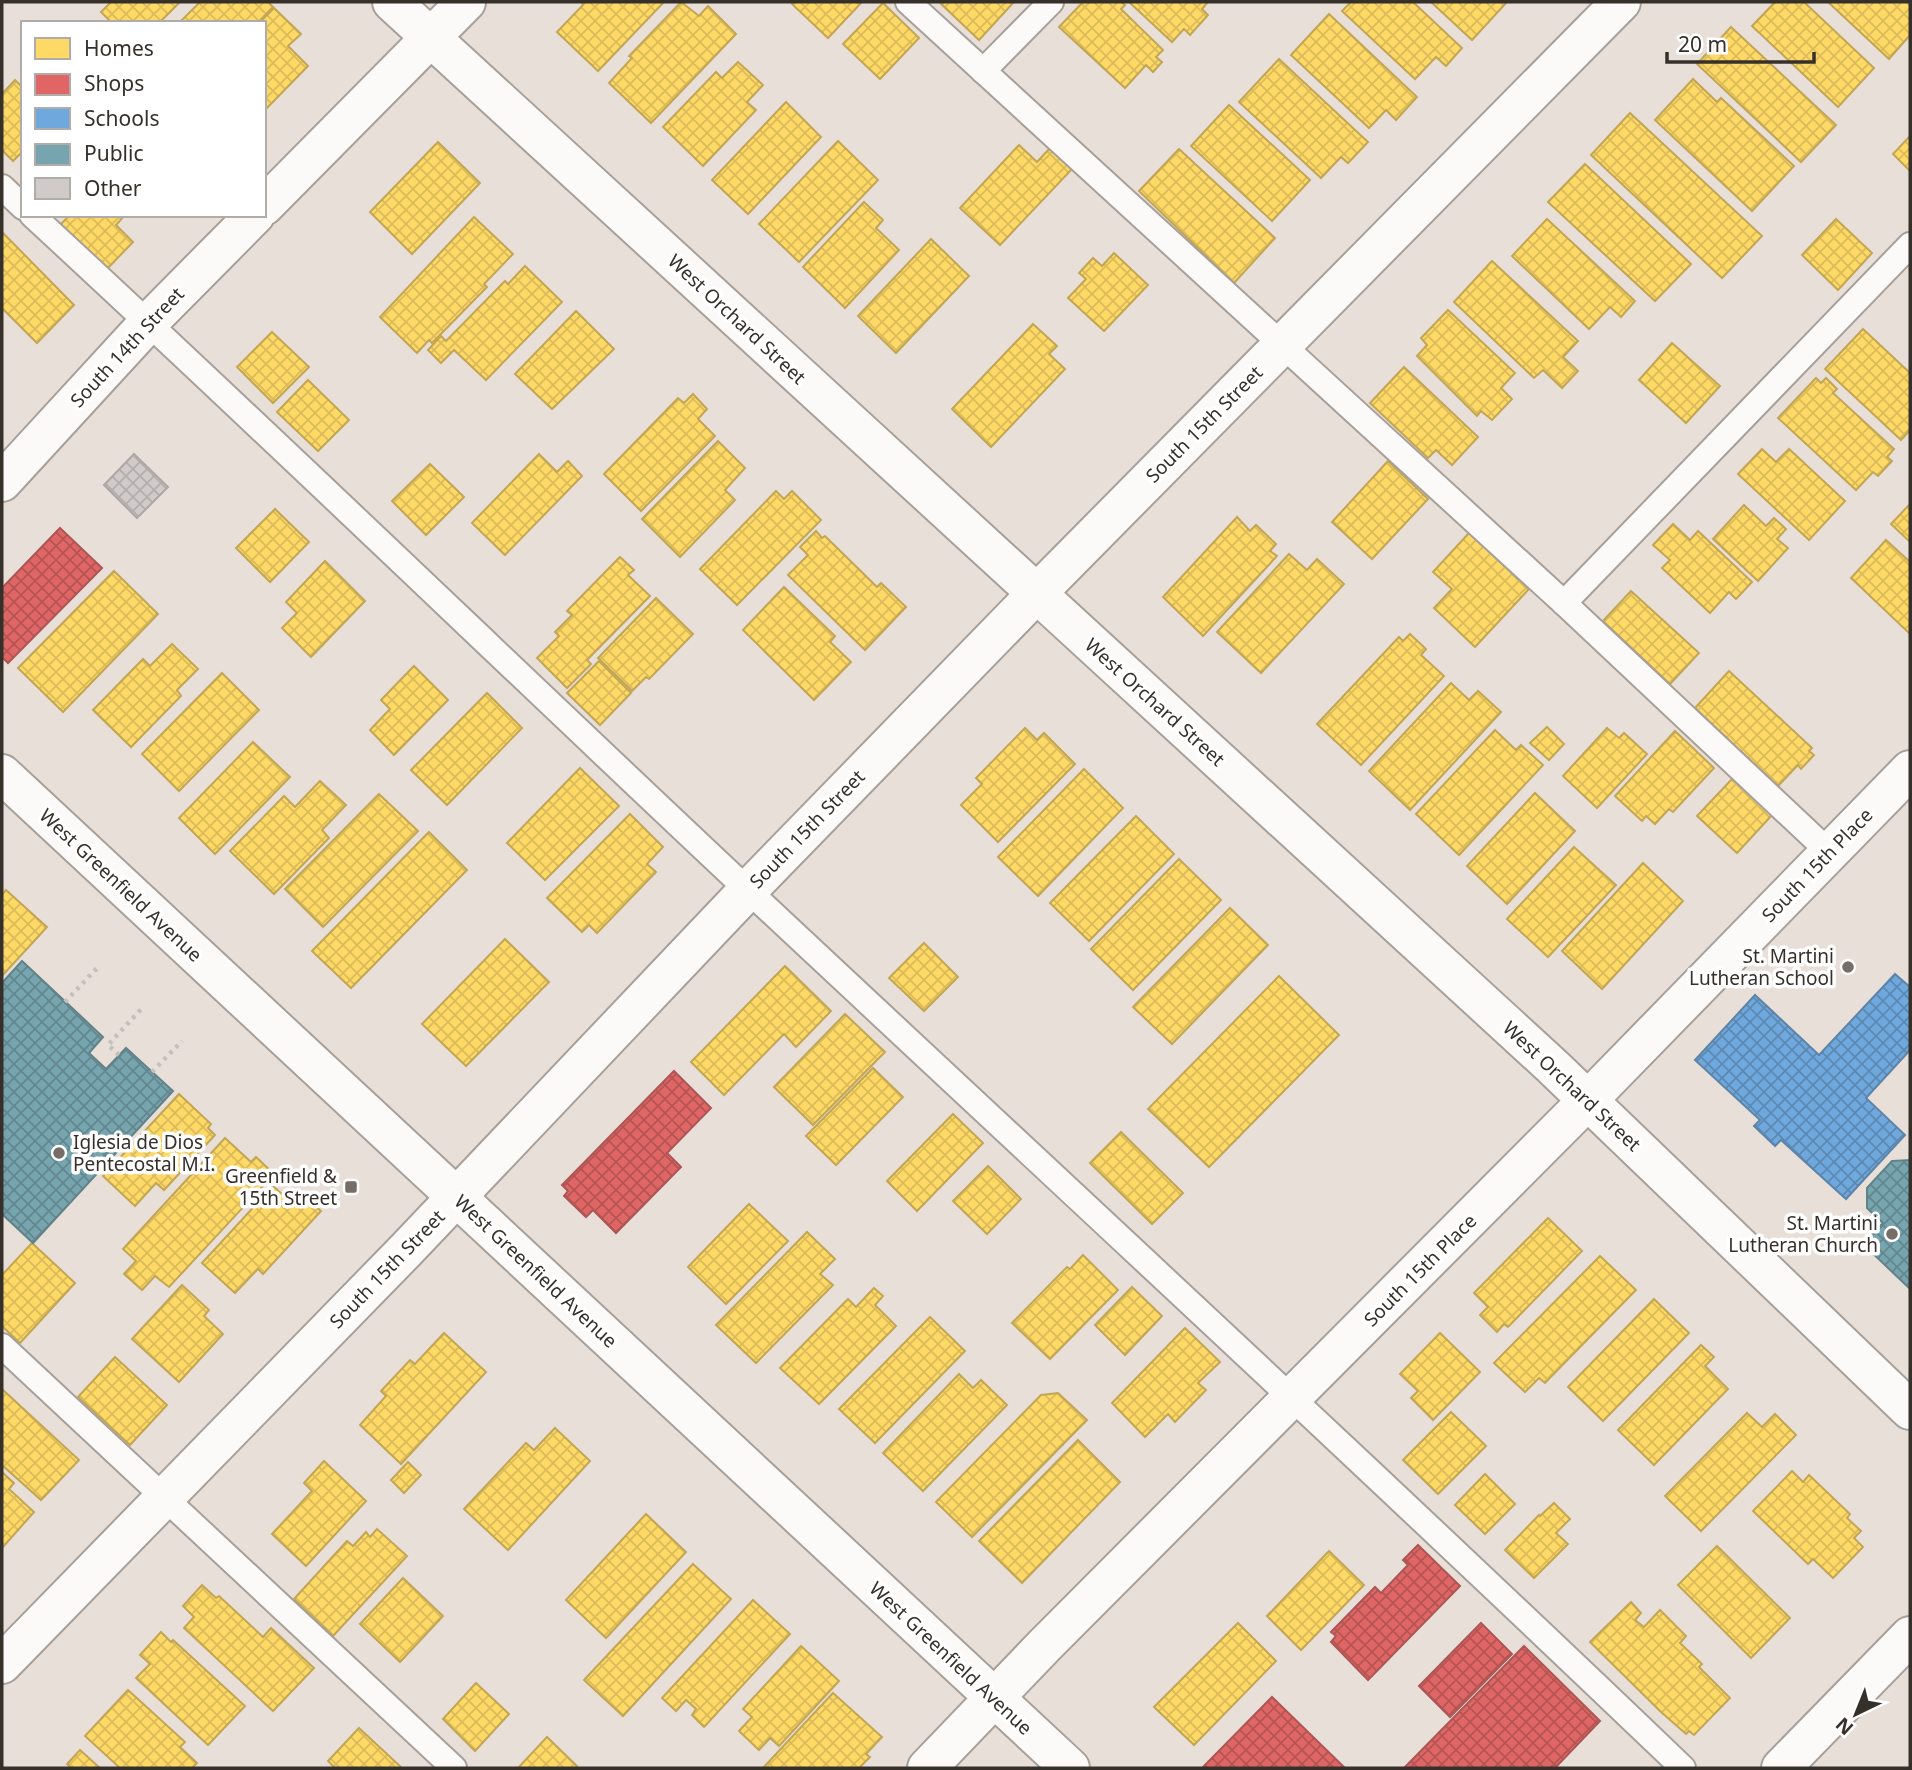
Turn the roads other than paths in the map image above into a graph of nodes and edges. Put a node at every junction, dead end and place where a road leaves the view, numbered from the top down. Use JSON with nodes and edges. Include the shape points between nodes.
{"nodes":[{"id":1,"x":392,"y":2,"type":"edge"},
{"id":2,"x":466,"y":2,"type":"edge"},
{"id":3,"x":908,"y":2,"type":"edge"},
{"id":4,"x":1051,"y":2,"type":"edge"},
{"id":5,"x":1621,"y":2,"type":"edge"},
{"id":6,"x":431,"y":38,"type":"junction"},
{"id":7,"x":983,"y":71,"type":"junction"},
{"id":8,"x":2,"y":187,"type":"edge"},
{"id":9,"x":21,"y":204,"type":"edge"},
{"id":10,"x":266,"y":204,"type":"edge"},
{"id":11,"x":34,"y":217,"type":"edge"},
{"id":12,"x":253,"y":217,"type":"edge"},
{"id":13,"x":1910,"y":245,"type":"edge"},
{"id":14,"x":149,"y":322,"type":"junction"},
{"id":15,"x":1282,"y":345,"type":"junction"},
{"id":16,"x":2,"y":482,"type":"edge"},
{"id":17,"x":1036,"y":594,"type":"junction"},
{"id":18,"x":1564,"y":603,"type":"junction"},
{"id":19,"x":1910,"y":769,"type":"edge"},
{"id":20,"x":2,"y":774,"type":"edge"},
{"id":21,"x":1829,"y":852,"type":"junction"},
{"id":22,"x":748,"y":890,"type":"junction"},
{"id":23,"x":1588,"y":1100,"type":"junction"},
{"id":24,"x":456,"y":1197,"type":"junction"},
{"id":25,"x":2,"y":1346,"type":"edge"},
{"id":26,"x":1293,"y":1397,"type":"junction"},
{"id":27,"x":1910,"y":1410,"type":"edge"},
{"id":28,"x":163,"y":1498,"type":"junction"},
{"id":29,"x":1910,"y":1636,"type":"edge"},
{"id":30,"x":2,"y":1664,"type":"edge"},
{"id":31,"x":993,"y":1698,"type":"junction"},
{"id":32,"x":446,"y":1766,"type":"edge"},
{"id":33,"x":927,"y":1768,"type":"edge"},
{"id":34,"x":1070,"y":1768,"type":"edge"},
{"id":35,"x":1683,"y":1768,"type":"edge"},
{"id":36,"x":1781,"y":1768,"type":"edge"}],
"edges":[{"from":1,"to":6,"type":"street","name":"West Orchard Street"},
{"from":2,"to":6,"type":"street"},
{"from":3,"to":7,"type":"lane"},
{"from":4,"to":7,"type":"lane"},
{"from":5,"to":15,"type":"street","name":"South 15th Street"},
{"from":6,"to":10,"type":"street"},
{"from":6,"to":17,"type":"street","name":"West Orchard Street"},
{"from":7,"to":15,"type":"lane"},
{"from":8,"to":9,"type":"lane"},
{"from":11,"to":14,"type":"lane"},
{"from":12,"to":14,"type":"street","name":"South 14th Street"},
{"from":13,"to":18,"type":"lane"},
{"from":14,"to":16,"type":"street","name":"South 14th Street"},
{"from":14,"to":22,"type":"lane"},
{"from":15,"to":17,"type":"street","name":"South 15th Street"},
{"from":15,"to":18,"type":"lane"},
{"from":17,"to":22,"type":"street","name":"South 15th Street"},
{"from":17,"to":23,"type":"street","name":"West Orchard Street"},
{"from":18,"to":21,"type":"lane"},
{"from":19,"to":21,"type":"street","name":"South 15th Place"},
{"from":20,"to":24,"type":"street","name":"West Greenfield Avenue"},
{"from":21,"to":23,"type":"street","name":"South 15th Place"},
{"from":22,"to":24,"type":"street","name":"South 15th Street"},
{"from":22,"to":26,"type":"lane"},
{"from":23,"to":26,"type":"street","name":"South 15th Place"},
{"from":23,"to":27,"type":"street","name":"West Orchard Street"},
{"from":24,"to":28,"type":"street","name":"South 15th Street"},
{"from":24,"to":31,"type":"street","name":"West Greenfield Avenue"},
{"from":25,"to":28,"type":"lane"},
{"from":26,"to":31,"type":"street","name":"South 15th Place"},
{"from":26,"to":35,"type":"lane"},
{"from":28,"to":30,"type":"street","name":"South 15th Street"},
{"from":28,"to":32,"type":"lane"},
{"from":29,"to":36,"type":"street"},
{"from":31,"to":33,"type":"street","name":"South 15th Place"},
{"from":31,"to":34,"type":"street","name":"West Greenfield Avenue"}]}
